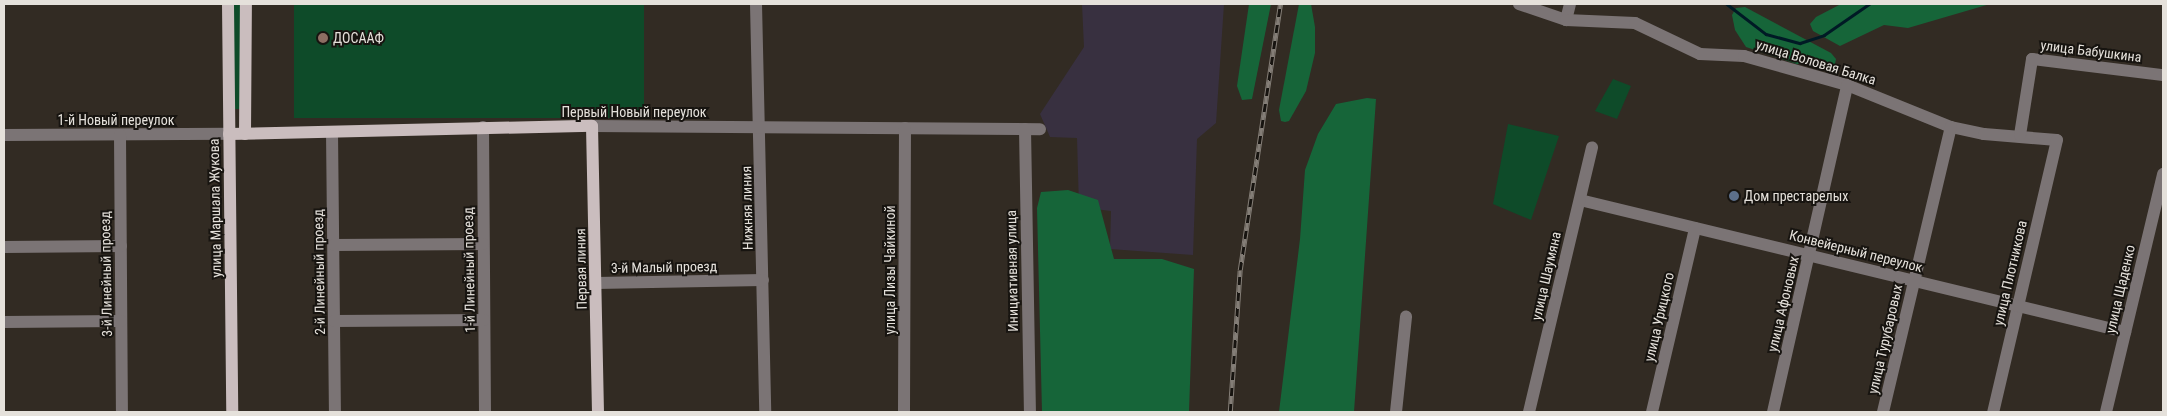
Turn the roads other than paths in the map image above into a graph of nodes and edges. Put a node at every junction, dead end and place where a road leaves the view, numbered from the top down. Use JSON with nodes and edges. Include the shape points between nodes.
{"nodes":[{"id":1,"x":228,"y":4,"type":"edge"},
{"id":2,"x":246,"y":4,"type":"edge"},
{"id":3,"x":756,"y":4,"type":"edge"},
{"id":4,"x":1519,"y":4,"type":"edge"},
{"id":5,"x":1570,"y":4,"type":"edge"},
{"id":6,"x":1538,"y":8,"type":"edge"},
{"id":7,"x":1566,"y":20,"type":"junction"},
{"id":8,"x":2163,"y":76,"type":"edge"},
{"id":9,"x":1847,"y":85,"type":"junction"},
{"id":10,"x":592,"y":126,"type":"junction"},
{"id":11,"x":483,"y":127,"type":"junction"},
{"id":12,"x":760,"y":127,"type":"junction"},
{"id":13,"x":1951,"y":127,"type":"junction"},
{"id":14,"x":905,"y":128,"type":"junction"},
{"id":15,"x":1025,"y":129,"type":"junction"},
{"id":16,"x":1040,"y":129,"type":"dead end"},
{"id":17,"x":332,"y":132,"type":"junction"},
{"id":18,"x":229,"y":134,"type":"junction"},
{"id":19,"x":245,"y":134,"type":"junction"},
{"id":20,"x":4,"y":135,"type":"edge"},
{"id":21,"x":120,"y":135,"type":"junction"},
{"id":22,"x":2020,"y":135,"type":"junction"},
{"id":23,"x":2057,"y":140,"type":"joint"},
{"id":24,"x":1592,"y":147,"type":"dead end"},
{"id":25,"x":2163,"y":175,"type":"edge"},
{"id":26,"x":1580,"y":200,"type":"junction"},
{"id":27,"x":1695,"y":228,"type":"junction"},
{"id":28,"x":483,"y":244,"type":"junction"},
{"id":29,"x":334,"y":245,"type":"junction"},
{"id":30,"x":121,"y":246,"type":"junction"},
{"id":31,"x":4,"y":247,"type":"edge"},
{"id":32,"x":1810,"y":256,"type":"junction"},
{"id":33,"x":763,"y":280,"type":"junction"},
{"id":34,"x":1914,"y":281,"type":"junction"},
{"id":35,"x":596,"y":282,"type":"junction"},
{"id":36,"x":2018,"y":306,"type":"junction"},
{"id":37,"x":1406,"y":317,"type":"dead end"},
{"id":38,"x":484,"y":320,"type":"junction"},
{"id":39,"x":122,"y":321,"type":"junction"},
{"id":40,"x":334,"y":321,"type":"junction"},
{"id":41,"x":4,"y":322,"type":"edge"},
{"id":42,"x":2125,"y":332,"type":"junction"},
{"id":43,"x":122,"y":412,"type":"edge"},
{"id":44,"x":232,"y":412,"type":"edge"},
{"id":45,"x":335,"y":412,"type":"edge"},
{"id":46,"x":485,"y":412,"type":"edge"},
{"id":47,"x":598,"y":412,"type":"edge"},
{"id":48,"x":765,"y":412,"type":"edge"},
{"id":49,"x":904,"y":412,"type":"edge"},
{"id":50,"x":1030,"y":412,"type":"edge"},
{"id":51,"x":1396,"y":412,"type":"edge"},
{"id":52,"x":1529,"y":412,"type":"edge"},
{"id":53,"x":1652,"y":412,"type":"edge"},
{"id":54,"x":1773,"y":412,"type":"edge"},
{"id":55,"x":1883,"y":412,"type":"edge"},
{"id":56,"x":1992,"y":412,"type":"edge"},
{"id":57,"x":2106,"y":412,"type":"edge"}],
"edges":[{"from":1,"to":18,"type":"main road","name":"улица Маршала Жукова"},
{"from":2,"to":19,"type":"main road"},
{"from":3,"to":12,"type":"street","name":"Нижняя линия"},
{"from":4,"to":6,"type":"street","name":"улица Воловая Балка"},
{"from":5,"to":7,"type":"street"},
{"from":6,"to":7,"type":"street","name":"улица Воловая Балка"},
{"from":7,"to":9,"type":"street","name":"улица Воловая Балка","via":[[1636,23],[1700,54],[1744,56]]},
{"from":8,"to":22,"type":"street","name":"улица Бабушкина","via":[[2032,59]]},
{"from":9,"to":13,"type":"street","name":"улица Воловая Балка"},
{"from":9,"to":32,"type":"street","name":"улица Афоновых"},
{"from":10,"to":11,"type":"main road","name":"Первый Новый переулок"},
{"from":10,"to":12,"type":"street","name":"Первый Новый переулок"},
{"from":10,"to":35,"type":"main road","name":"Первая линия"},
{"from":11,"to":17,"type":"main road","name":"Первый Новый переулок"},
{"from":11,"to":28,"type":"street","name":"1-й Линейный проезд"},
{"from":12,"to":14,"type":"street","name":"Первый Новый переулок"},
{"from":12,"to":33,"type":"street","name":"Нижняя линия"},
{"from":13,"to":22,"type":"street","name":"улица Воловая Балка","via":[[1984,134]]},
{"from":13,"to":34,"type":"street","name":"улица Турубаровых"},
{"from":14,"to":15,"type":"street","name":"Первый Новый переулок"},
{"from":14,"to":49,"type":"street","name":"улица Лизы Чайкиной"},
{"from":15,"to":16,"type":"street","name":"Первый Новый переулок"},
{"from":15,"to":50,"type":"street","name":"Инициативная улица"},
{"from":17,"to":19,"type":"main road","name":"Первый Новый переулок"},
{"from":17,"to":29,"type":"street","name":"2-й Линейный проезд"},
{"from":18,"to":19,"type":"main road","name":"Первый Новый переулок"},
{"from":18,"to":21,"type":"street","name":"1-й Новый переулок"},
{"from":18,"to":44,"type":"main road","name":"улица Маршала Жукова"},
{"from":20,"to":21,"type":"street","name":"1-й Новый переулок"},
{"from":21,"to":30,"type":"street","name":"3-й Линейный проезд"},
{"from":22,"to":23,"type":"street","name":"улица Воловая Балка"},
{"from":23,"to":36,"type":"street","name":"улица Плотникова"},
{"from":24,"to":26,"type":"street","name":"улица Шаумяна"},
{"from":25,"to":42,"type":"street","name":"улица Щаденко"},
{"from":26,"to":27,"type":"street","name":"Конвейерный переулок"},
{"from":26,"to":52,"type":"street","name":"улица Шаумяна"},
{"from":27,"to":32,"type":"street","name":"Конвейерный переулок"},
{"from":27,"to":53,"type":"street","name":"улица Урицкого"},
{"from":28,"to":29,"type":"street"},
{"from":28,"to":38,"type":"street","name":"1-й Линейный проезд"},
{"from":29,"to":40,"type":"street","name":"2-й Линейный проезд"},
{"from":30,"to":31,"type":"street"},
{"from":30,"to":39,"type":"street","name":"3-й Линейный проезд"},
{"from":32,"to":34,"type":"street","name":"Конвейерный переулок"},
{"from":32,"to":54,"type":"street","name":"улица Афоновых"},
{"from":33,"to":35,"type":"street","name":"3-й Малый проезд"},
{"from":33,"to":48,"type":"street","name":"Нижняя линия"},
{"from":34,"to":36,"type":"street","name":"Конвейерный переулок"},
{"from":34,"to":55,"type":"street","name":"улица Турубаровых"},
{"from":35,"to":47,"type":"main road","name":"Первая линия"},
{"from":36,"to":42,"type":"street","name":"Конвейерный переулок"},
{"from":36,"to":56,"type":"street","name":"улица Плотникова"},
{"from":37,"to":51,"type":"street"},
{"from":38,"to":40,"type":"street"},
{"from":38,"to":46,"type":"street","name":"1-й Линейный проезд"},
{"from":39,"to":41,"type":"street"},
{"from":39,"to":43,"type":"street","name":"3-й Линейный проезд"},
{"from":40,"to":45,"type":"street","name":"2-й Линейный проезд"},
{"from":42,"to":57,"type":"street","name":"улица Щаденко"}]}
